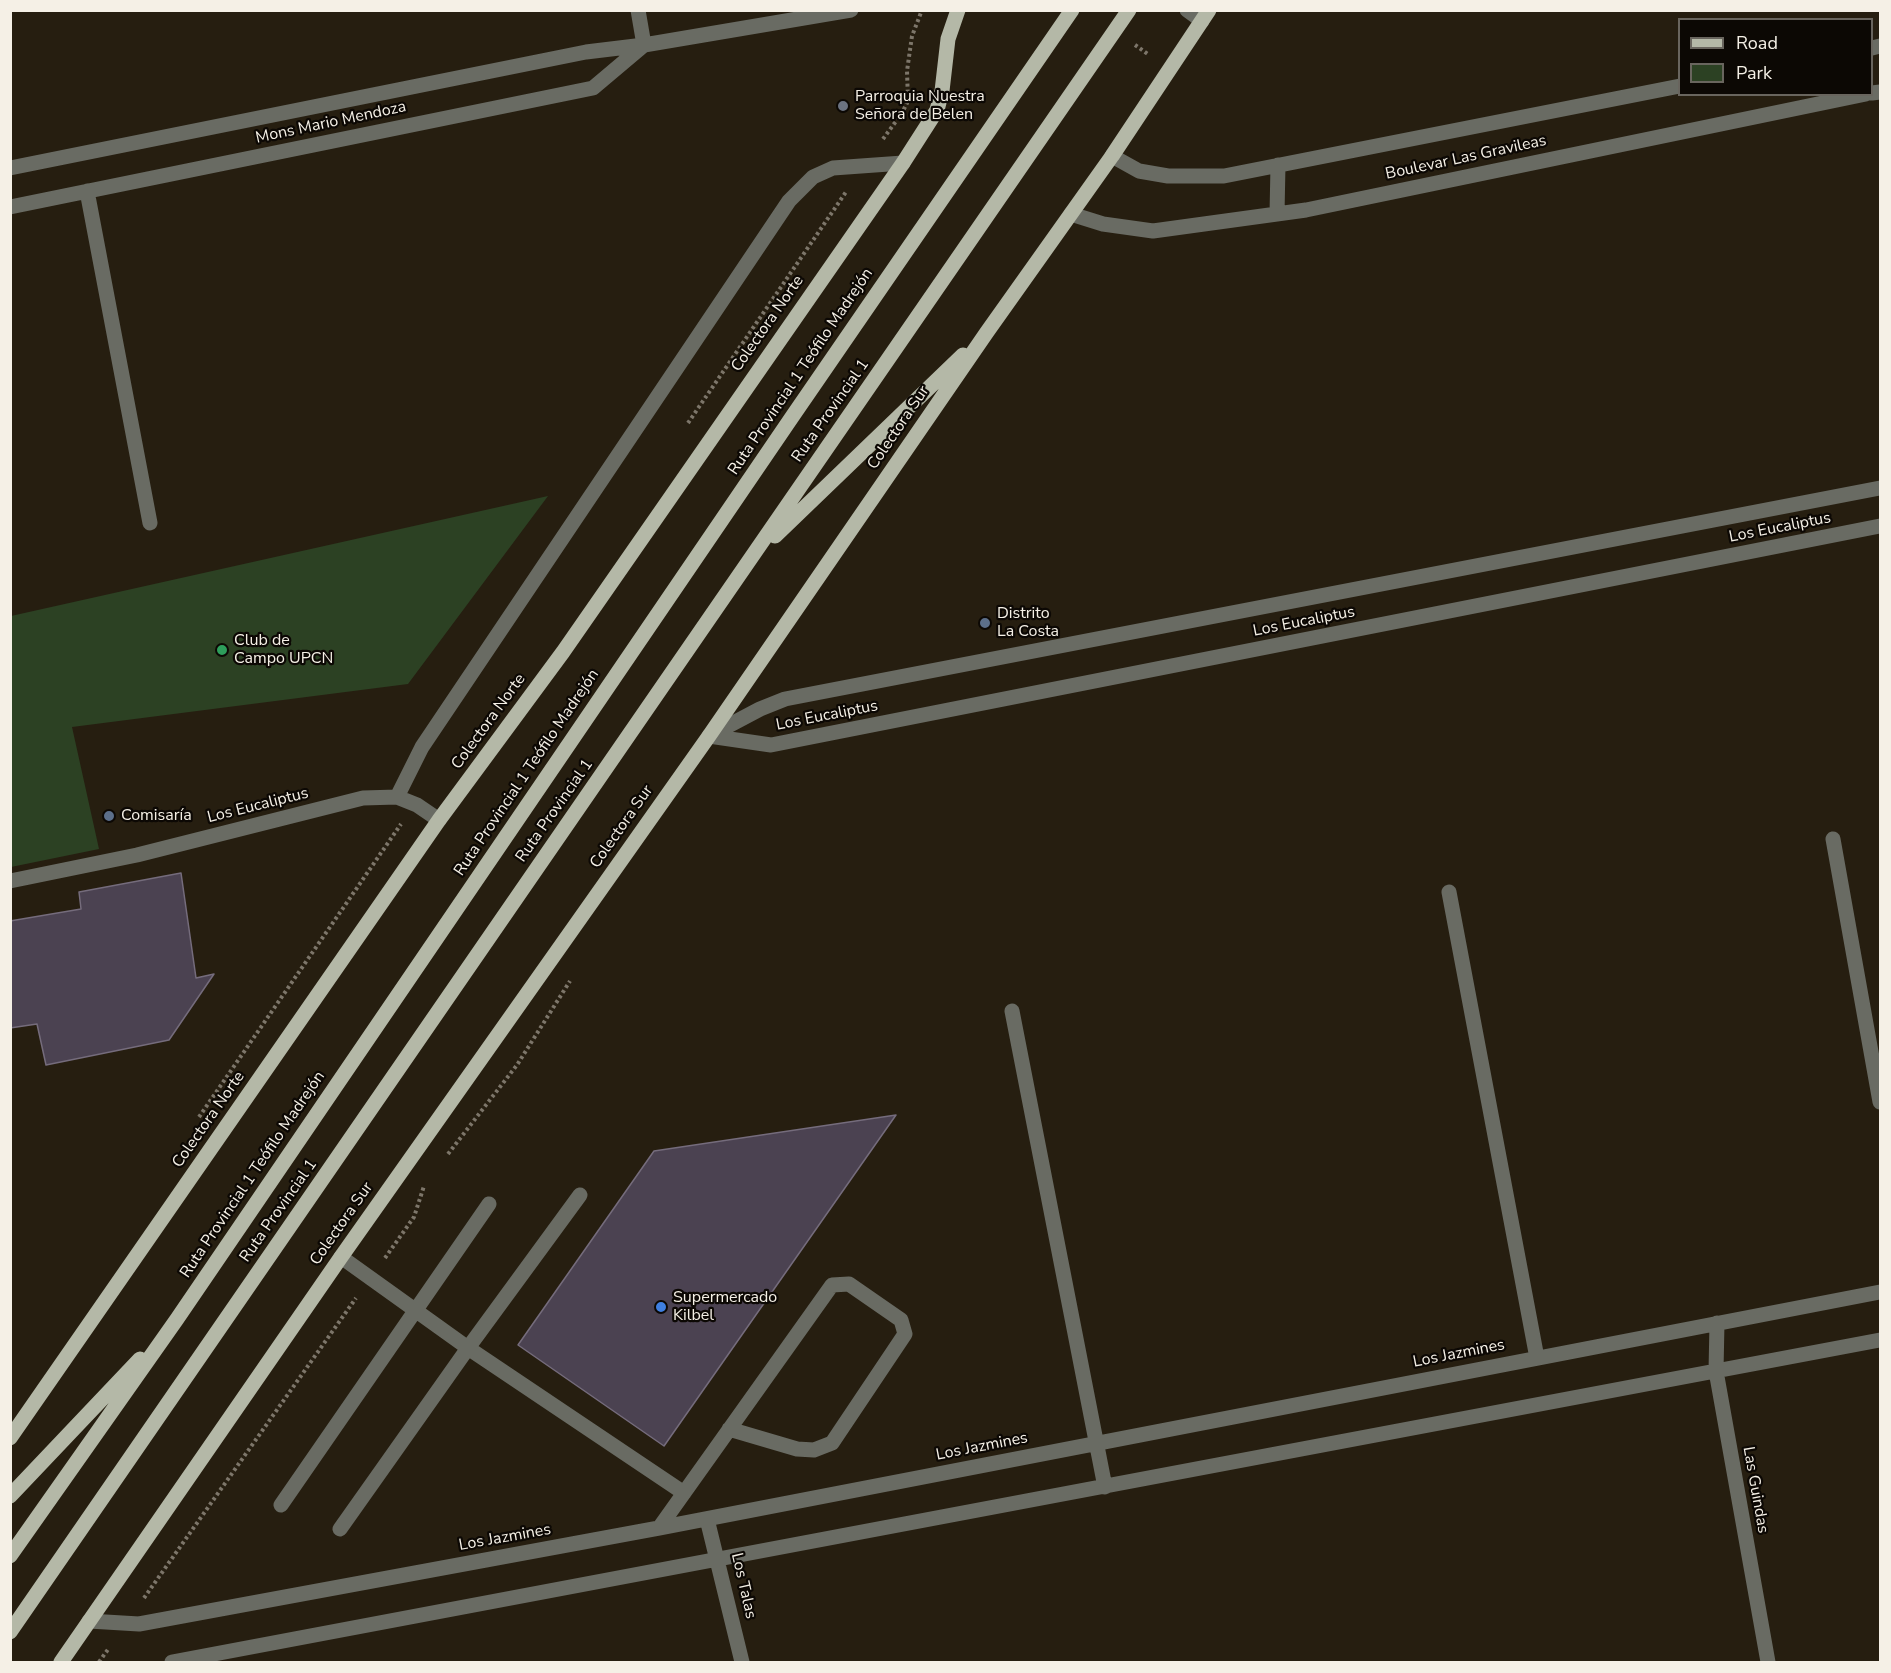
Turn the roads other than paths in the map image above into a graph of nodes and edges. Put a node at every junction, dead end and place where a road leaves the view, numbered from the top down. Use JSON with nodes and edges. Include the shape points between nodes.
{"nodes":[{"id":1,"x":638,"y":10,"type":"edge"},
{"id":2,"x":851,"y":10,"type":"edge"},
{"id":3,"x":958,"y":10,"type":"edge"},
{"id":4,"x":1072,"y":10,"type":"edge"},
{"id":5,"x":1129,"y":10,"type":"edge"},
{"id":6,"x":1187,"y":10,"type":"edge"},
{"id":7,"x":1205,"y":16,"type":"edge"},
{"id":8,"x":644,"y":45,"type":"junction"},
{"id":9,"x":1678,"y":86,"type":"edge"},
{"id":10,"x":1856,"y":96,"type":"edge"},
{"id":11,"x":1112,"y":156,"type":"junction"},
{"id":12,"x":903,"y":163,"type":"junction"},
{"id":13,"x":1278,"y":165,"type":"junction"},
{"id":14,"x":10,"y":168,"type":"edge"},
{"id":15,"x":87,"y":191,"type":"junction"},
{"id":16,"x":10,"y":207,"type":"edge"},
{"id":17,"x":1071,"y":214,"type":"junction"},
{"id":18,"x":1277,"y":214,"type":"junction"},
{"id":19,"x":987,"y":332,"type":"junction"},
{"id":20,"x":1881,"y":488,"type":"edge"},
{"id":21,"x":150,"y":523,"type":"dead end"},
{"id":22,"x":1881,"y":526,"type":"edge"},
{"id":23,"x":751,"y":559,"type":"junction"},
{"id":24,"x":710,"y":736,"type":"junction"},
{"id":25,"x":397,"y":797,"type":"junction"},
{"id":26,"x":439,"y":820,"type":"junction"},
{"id":27,"x":1833,"y":839,"type":"dead end"},
{"id":28,"x":10,"y":881,"type":"edge"},
{"id":29,"x":1449,"y":892,"type":"dead end"},
{"id":30,"x":1012,"y":1011,"type":"dead end"},
{"id":31,"x":1881,"y":1102,"type":"edge"},
{"id":32,"x":580,"y":1195,"type":"dead end"},
{"id":33,"x":489,"y":1204,"type":"dead end"},
{"id":34,"x":341,"y":1257,"type":"junction"},
{"id":35,"x":1881,"y":1292,"type":"edge"},
{"id":36,"x":416,"y":1311,"type":"junction"},
{"id":37,"x":177,"y":1319,"type":"junction"},
{"id":38,"x":1717,"y":1323,"type":"junction"},
{"id":39,"x":1881,"y":1340,"type":"edge"},
{"id":40,"x":468,"y":1348,"type":"junction"},
{"id":41,"x":1536,"y":1358,"type":"junction"},
{"id":42,"x":1716,"y":1371,"type":"junction"},
{"id":43,"x":729,"y":1429,"type":"junction"},
{"id":44,"x":10,"y":1438,"type":"edge"},
{"id":45,"x":1096,"y":1442,"type":"junction"},
{"id":46,"x":1105,"y":1487,"type":"junction"},
{"id":47,"x":684,"y":1493,"type":"junction"},
{"id":48,"x":10,"y":1496,"type":"edge"},
{"id":49,"x":281,"y":1505,"type":"dead end"},
{"id":50,"x":707,"y":1519,"type":"junction"},
{"id":51,"x":659,"y":1528,"type":"junction"},
{"id":52,"x":340,"y":1529,"type":"dead end"},
{"id":53,"x":10,"y":1556,"type":"edge"},
{"id":54,"x":719,"y":1560,"type":"junction"},
{"id":55,"x":88,"y":1621,"type":"junction"},
{"id":56,"x":10,"y":1632,"type":"edge"},
{"id":57,"x":61,"y":1662,"type":"edge"},
{"id":58,"x":172,"y":1662,"type":"edge"},
{"id":59,"x":742,"y":1662,"type":"edge"},
{"id":60,"x":1768,"y":1662,"type":"edge"}],
"edges":[{"from":1,"to":8,"type":"street"},
{"from":2,"to":8,"type":"street","name":"Mons Mario Mendoza"},
{"from":3,"to":12,"type":"main road","name":"Colectora Norte","via":[[948,39],[937,110]]},
{"from":4,"to":37,"type":"main road","name":"Ruta Provincial 1 Teófilo Madrejón"},
{"from":5,"to":23,"type":"main road","name":"Ruta Provincial 1"},
{"from":6,"to":7,"type":"street"},
{"from":7,"to":11,"type":"main road","name":"Colectora Sur"},
{"from":8,"to":14,"type":"street","name":"Mons Mario Mendoza","via":[[574,54]]},
{"from":8,"to":15,"type":"street","name":"Mons Mario Mendoza","via":[[593,88]]},
{"from":9,"to":13,"type":"street","name":"Boulevar Las Gravileas"},
{"from":10,"to":18,"type":"street","name":"Boulevar Las Gravileas"},
{"from":11,"to":13,"type":"street","name":"Boulevar Las Gravileas","via":[[1138,171],[1168,176],[1224,176]]},
{"from":11,"to":17,"type":"main road","name":"Colectora Sur"},
{"from":12,"to":25,"type":"street","via":[[833,168],[813,177],[789,201],[422,747]]},
{"from":12,"to":26,"type":"main road","name":"Colectora Norte","via":[[563,652]]},
{"from":13,"to":18,"type":"street"},
{"from":15,"to":16,"type":"street","name":"Mons Mario Mendoza"},
{"from":15,"to":21,"type":"street"},
{"from":17,"to":18,"type":"street","name":"Boulevar Las Gravileas","via":[[1103,224],[1153,231]]},
{"from":17,"to":19,"type":"main road","name":"Colectora Sur"},
{"from":19,"to":23,"type":"main road"},
{"from":19,"to":24,"type":"main road","name":"Colectora Sur"},
{"from":20,"to":24,"type":"street","name":"Los Eucaliptus","via":[[785,699]]},
{"from":22,"to":24,"type":"street","name":"Los Eucaliptus","via":[[771,746]]},
{"from":23,"to":56,"type":"main road","name":"Ruta Provincial 1"},
{"from":24,"to":34,"type":"main road","name":"Colectora Sur"},
{"from":25,"to":26,"type":"street","name":"Los Eucaliptus"},
{"from":25,"to":28,"type":"street","name":"Los Eucaliptus","via":[[363,798],[137,855]]},
{"from":26,"to":44,"type":"main road","name":"Colectora Norte"},
{"from":27,"to":31,"type":"street"},
{"from":29,"to":41,"type":"street"},
{"from":30,"to":45,"type":"street"},
{"from":32,"to":40,"type":"street"},
{"from":33,"to":36,"type":"street"},
{"from":34,"to":36,"type":"street"},
{"from":34,"to":55,"type":"main road","name":"Colectora Sur"},
{"from":35,"to":38,"type":"street","name":"Los Jazmines"},
{"from":36,"to":40,"type":"street"},
{"from":36,"to":49,"type":"street"},
{"from":37,"to":48,"type":"main road"},
{"from":37,"to":53,"type":"main road","name":"Ruta Provincial 1 Teófilo Madrejón"},
{"from":38,"to":41,"type":"street","name":"Los Jazmines"},
{"from":38,"to":42,"type":"street","name":"Las Guindas"},
{"from":39,"to":42,"type":"street"},
{"from":40,"to":47,"type":"street"},
{"from":40,"to":52,"type":"street"},
{"from":41,"to":45,"type":"street","name":"Los Jazmines"},
{"from":42,"to":46,"type":"street"},
{"from":42,"to":60,"type":"street","name":"Las Guindas"},
{"from":43,"to":43,"type":"street","via":[[831,1285],[849,1284],[901,1320],[905,1334],[832,1443],[814,1450],[797,1449]]},
{"from":43,"to":47,"type":"street"},
{"from":45,"to":46,"type":"street"},
{"from":45,"to":50,"type":"street","name":"Los Jazmines"},
{"from":46,"to":54,"type":"street"},
{"from":47,"to":51,"type":"street"},
{"from":50,"to":51,"type":"street","name":"Los Jazmines"},
{"from":50,"to":54,"type":"street","name":"Los Talas"},
{"from":51,"to":55,"type":"street","name":"Los Jazmines","via":[[139,1624]]},
{"from":54,"to":58,"type":"street"},
{"from":54,"to":59,"type":"street","name":"Los Talas"},
{"from":55,"to":57,"type":"main road","name":"Colectora Sur"}]}
